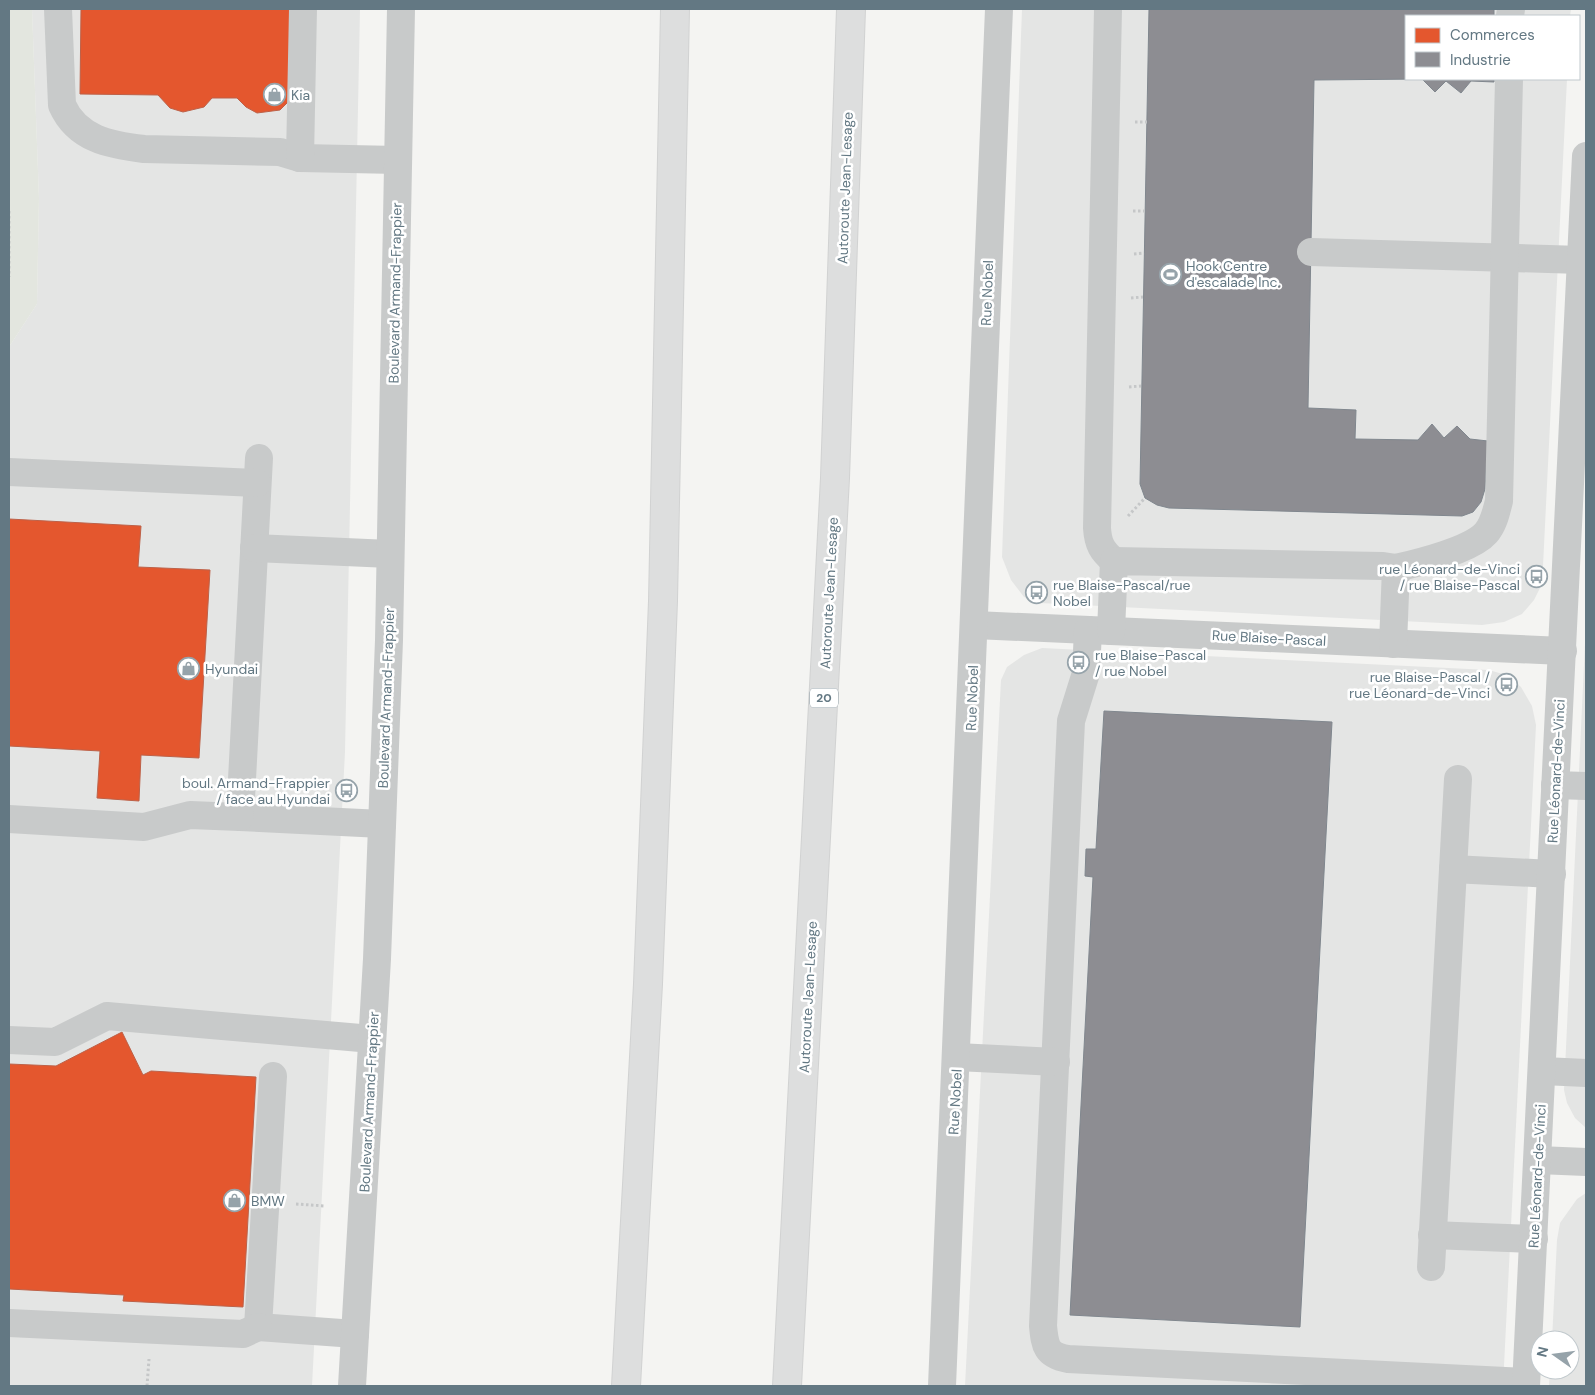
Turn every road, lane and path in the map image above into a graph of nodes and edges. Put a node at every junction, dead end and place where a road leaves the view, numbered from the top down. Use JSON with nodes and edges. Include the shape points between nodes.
{"nodes":[{"id":1,"x":58,"y":9,"type":"edge"},
{"id":2,"x":303,"y":9,"type":"edge"},
{"id":3,"x":401,"y":9,"type":"edge"},
{"id":4,"x":675,"y":9,"type":"edge"},
{"id":5,"x":851,"y":9,"type":"edge"},
{"id":6,"x":999,"y":9,"type":"edge"},
{"id":7,"x":1108,"y":9,"type":"edge"},
{"id":8,"x":1509,"y":80,"type":"edge"},
{"id":9,"x":1586,"y":156,"type":"edge"},
{"id":10,"x":300,"y":158,"type":"junction"},
{"id":11,"x":398,"y":160,"type":"junction"},
{"id":12,"x":9,"y":211,"type":"edge"},
{"id":13,"x":1311,"y":252,"type":"dead end"},
{"id":14,"x":1505,"y":258,"type":"junction"},
{"id":15,"x":1583,"y":276,"type":"edge"},
{"id":16,"x":9,"y":277,"type":"edge"},
{"id":17,"x":1582,"y":332,"type":"edge"},
{"id":18,"x":9,"y":472,"type":"edge"},
{"id":19,"x":1578,"y":523,"type":"edge"},
{"id":20,"x":254,"y":548,"type":"junction"},
{"id":21,"x":390,"y":554,"type":"junction"},
{"id":22,"x":1114,"y":560,"type":"junction"},
{"id":23,"x":1396,"y":568,"type":"junction"},
{"id":24,"x":1576,"y":592,"type":"edge"},
{"id":25,"x":975,"y":625,"type":"junction"},
{"id":26,"x":1100,"y":630,"type":"junction"},
{"id":27,"x":1393,"y":644,"type":"junction"},
{"id":28,"x":1562,"y":651,"type":"junction"},
{"id":29,"x":1458,"y":779,"type":"dead end"},
{"id":30,"x":1555,"y":785,"type":"junction"},
{"id":31,"x":1586,"y":786,"type":"edge"},
{"id":32,"x":240,"y":817,"type":"junction"},
{"id":33,"x":9,"y":819,"type":"edge"},
{"id":34,"x":382,"y":824,"type":"junction"},
{"id":35,"x":1453,"y":870,"type":"junction"},
{"id":36,"x":1552,"y":874,"type":"junction"},
{"id":37,"x":372,"y":1039,"type":"junction"},
{"id":38,"x":9,"y":1040,"type":"edge"},
{"id":39,"x":957,"y":1057,"type":"junction"},
{"id":40,"x":1056,"y":1062,"type":"junction"},
{"id":41,"x":1542,"y":1071,"type":"junction"},
{"id":42,"x":1586,"y":1073,"type":"edge"},
{"id":43,"x":272,"y":1076,"type":"dead end"},
{"id":44,"x":1538,"y":1160,"type":"junction"},
{"id":45,"x":1586,"y":1162,"type":"edge"},
{"id":46,"x":291,"y":1204,"type":"dead end"},
{"id":47,"x":325,"y":1206,"type":"dead end"},
{"id":48,"x":1432,"y":1235,"type":"junction"},
{"id":49,"x":1534,"y":1239,"type":"junction"},
{"id":50,"x":1431,"y":1267,"type":"dead end"},
{"id":51,"x":9,"y":1323,"type":"edge"},
{"id":52,"x":258,"y":1327,"type":"junction"},
{"id":53,"x":355,"y":1334,"type":"junction"},
{"id":54,"x":148,"y":1370,"type":"dead end"},
{"id":55,"x":1526,"y":1384,"type":"edge"},
{"id":56,"x":147,"y":1386,"type":"edge"},
{"id":57,"x":352,"y":1386,"type":"edge"},
{"id":58,"x":626,"y":1386,"type":"edge"},
{"id":59,"x":787,"y":1386,"type":"edge"},
{"id":60,"x":942,"y":1386,"type":"edge"}],
"edges":[{"from":1,"to":10,"type":"street","via":[[62,105],[67,116],[90,138],[123,147],[280,152]]},
{"from":2,"to":10,"type":"street"},
{"from":3,"to":11,"type":"street","name":"Boulevard Armand-Frappier"},
{"from":4,"to":58,"type":"highway","via":[[663,601],[648,984]]},
{"from":5,"to":59,"type":"highway","name":"Autoroute Jean-Lesage","number":"20","via":[[835,478]]},
{"from":6,"to":25,"type":"street","name":"Rue Nobel"},
{"from":7,"to":22,"type":"street","via":[[1096,528],[1102,551]]},
{"from":8,"to":14,"type":"street"},
{"from":9,"to":15,"type":"street","name":"Rue Léonard-de-Vinci"},
{"from":10,"to":11,"type":"street"},
{"from":11,"to":21,"type":"street","name":"Boulevard Armand-Frappier"},
{"from":12,"to":16,"type":"path"},
{"from":13,"to":14,"type":"street"},
{"from":14,"to":15,"type":"street"},
{"from":14,"to":23,"type":"street","via":[[1499,500],[1494,521],[1476,542],[1423,562]]},
{"from":15,"to":17,"type":"street","name":"Rue Léonard-de-Vinci"},
{"from":17,"to":19,"type":"street","name":"Rue Léonard-de-Vinci"},
{"from":18,"to":20,"type":"street","via":[[258,471]]},
{"from":19,"to":24,"type":"street","name":"Rue Léonard-de-Vinci"},
{"from":20,"to":21,"type":"street"},
{"from":20,"to":32,"type":"street"},
{"from":21,"to":34,"type":"street","name":"Boulevard Armand-Frappier"},
{"from":22,"to":23,"type":"street"},
{"from":22,"to":26,"type":"street"},
{"from":23,"to":27,"type":"street"},
{"from":24,"to":28,"type":"street","name":"Rue Léonard-de-Vinci"},
{"from":25,"to":26,"type":"street","name":"Rue Blaise-Pascal"},
{"from":25,"to":39,"type":"street","name":"Rue Nobel"},
{"from":26,"to":27,"type":"street","name":"Rue Blaise-Pascal"},
{"from":26,"to":40,"type":"street","via":[[1071,721]]},
{"from":27,"to":28,"type":"street","name":"Rue Blaise-Pascal"},
{"from":28,"to":30,"type":"street","name":"Rue Léonard-de-Vinci"},
{"from":29,"to":35,"type":"street"},
{"from":30,"to":31,"type":"street"},
{"from":30,"to":36,"type":"street","name":"Rue Léonard-de-Vinci"},
{"from":32,"to":33,"type":"street","via":[[190,815],[144,827]]},
{"from":32,"to":34,"type":"street"},
{"from":34,"to":37,"type":"street","name":"Boulevard Armand-Frappier"},
{"from":35,"to":36,"type":"street"},
{"from":35,"to":48,"type":"street"},
{"from":36,"to":41,"type":"street","name":"Rue Léonard-de-Vinci"},
{"from":37,"to":38,"type":"street","via":[[107,1016],[55,1042]]},
{"from":37,"to":53,"type":"street","name":"Boulevard Armand-Frappier"},
{"from":39,"to":40,"type":"street"},
{"from":39,"to":60,"type":"street","name":"Rue Nobel"},
{"from":40,"to":55,"type":"street","via":[[1043,1326],[1049,1352],[1068,1359]]},
{"from":41,"to":42,"type":"street"},
{"from":41,"to":44,"type":"street","name":"Rue Léonard-de-Vinci"},
{"from":43,"to":52,"type":"street"},
{"from":44,"to":45,"type":"street"},
{"from":44,"to":49,"type":"street","name":"Rue Léonard-de-Vinci"},
{"from":46,"to":47,"type":"path"},
{"from":48,"to":49,"type":"street"},
{"from":48,"to":50,"type":"street"},
{"from":49,"to":55,"type":"street","name":"Rue Léonard-de-Vinci"},
{"from":51,"to":52,"type":"street","via":[[243,1334]]},
{"from":52,"to":53,"type":"street"},
{"from":53,"to":57,"type":"street","name":"Boulevard Armand-Frappier"},
{"from":54,"to":56,"type":"path"}]}
